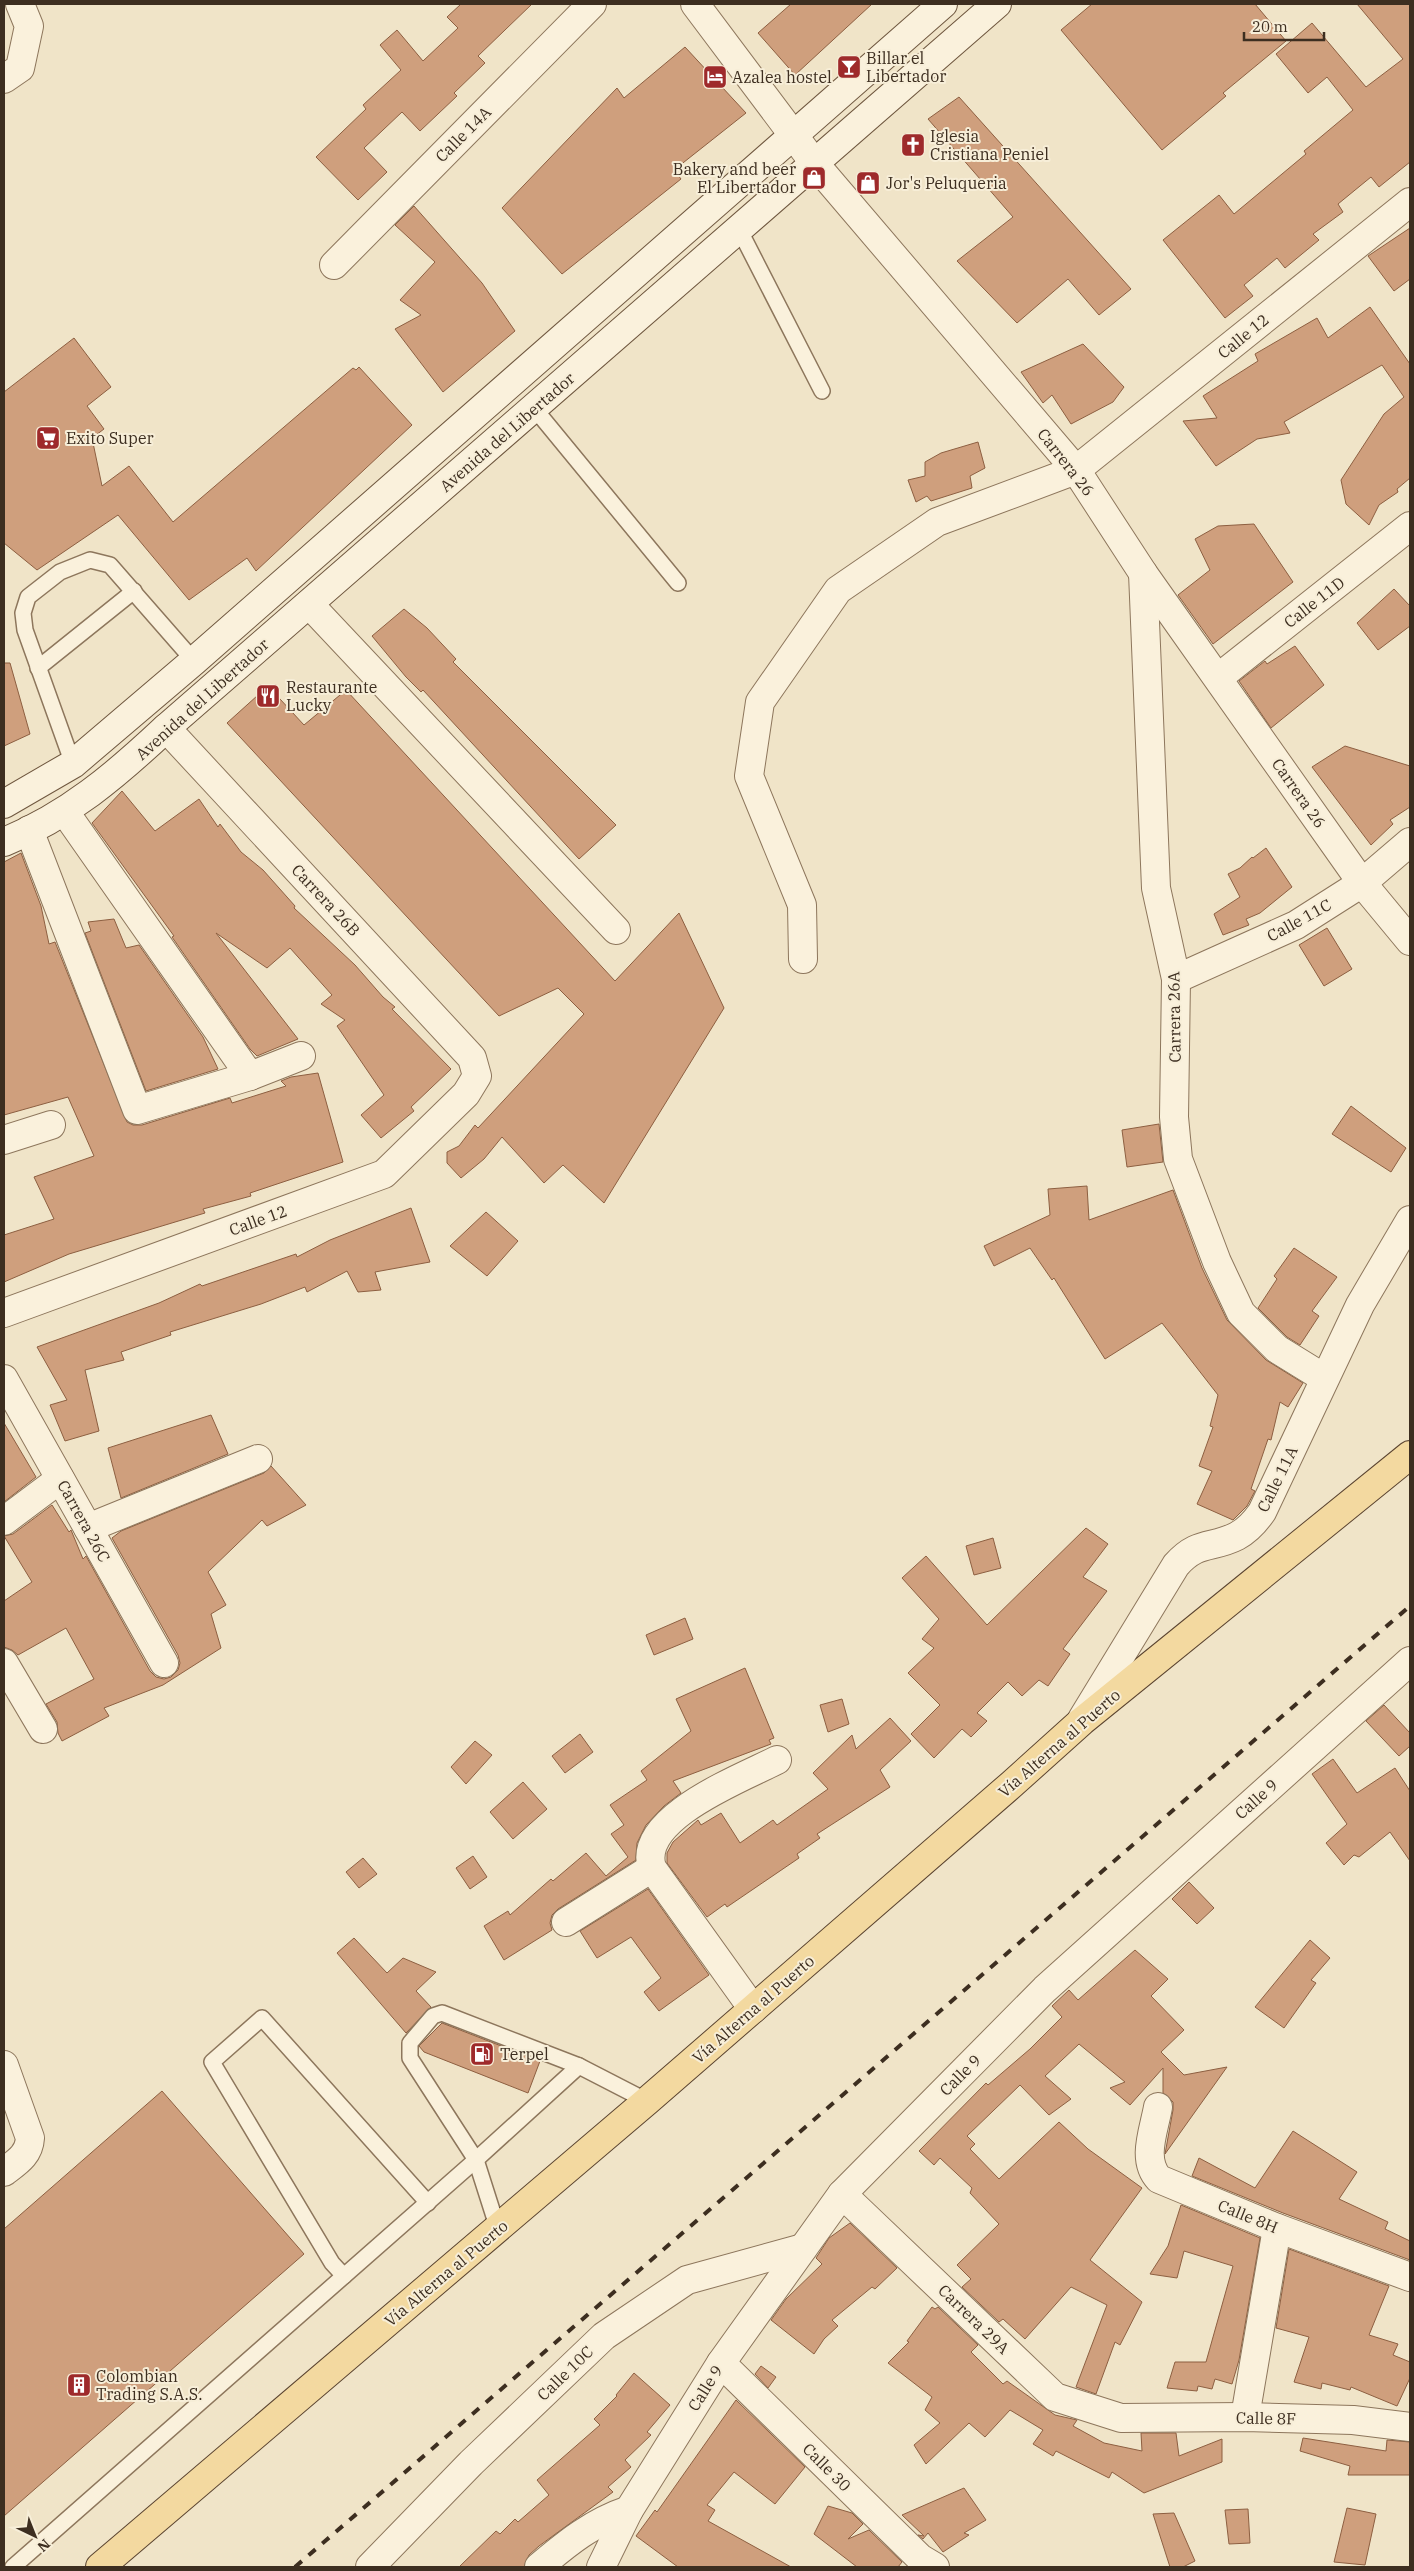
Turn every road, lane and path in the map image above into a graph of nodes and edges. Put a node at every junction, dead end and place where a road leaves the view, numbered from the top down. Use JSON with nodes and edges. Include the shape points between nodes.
{"nodes":[{"id":1,"x":20,"y":4,"type":"edge"},
{"id":2,"x":592,"y":4,"type":"edge"},
{"id":3,"x":695,"y":4,"type":"edge"},
{"id":4,"x":943,"y":4,"type":"edge"},
{"id":5,"x":997,"y":4,"type":"edge"},
{"id":6,"x":4,"y":79,"type":"edge"},
{"id":7,"x":793,"y":134,"type":"junction"},
{"id":8,"x":814,"y":164,"type":"junction"},
{"id":9,"x":1410,"y":202,"type":"edge"},
{"id":10,"x":740,"y":229,"type":"junction"},
{"id":11,"x":334,"y":265,"type":"dead end"},
{"id":12,"x":822,"y":391,"type":"dead end"},
{"id":13,"x":534,"y":408,"type":"junction"},
{"id":14,"x":1076,"y":470,"type":"junction"},
{"id":15,"x":1410,"y":526,"type":"edge"},
{"id":16,"x":1143,"y":573,"type":"junction"},
{"id":17,"x":678,"y":583,"type":"dead end"},
{"id":18,"x":134,"y":591,"type":"junction"},
{"id":19,"x":309,"y":604,"type":"junction"},
{"id":20,"x":194,"y":661,"type":"junction"},
{"id":21,"x":38,"y":668,"type":"junction"},
{"id":22,"x":1218,"y":678,"type":"junction"},
{"id":23,"x":166,"y":728,"type":"junction"},
{"id":24,"x":73,"y":764,"type":"junction"},
{"id":25,"x":4,"y":804,"type":"edge"},
{"id":26,"x":64,"y":812,"type":"junction"},
{"id":27,"x":29,"y":830,"type":"junction"},
{"id":28,"x":4,"y":842,"type":"edge"},
{"id":29,"x":1410,"y":842,"type":"edge"},
{"id":30,"x":1362,"y":883,"type":"junction"},
{"id":31,"x":616,"y":930,"type":"dead end"},
{"id":32,"x":1410,"y":941,"type":"edge"},
{"id":33,"x":803,"y":959,"type":"dead end"},
{"id":34,"x":1176,"y":979,"type":"junction"},
{"id":35,"x":302,"y":1056,"type":"dead end"},
{"id":36,"x":250,"y":1076,"type":"junction"},
{"id":37,"x":477,"y":1076,"type":"joint"},
{"id":38,"x":51,"y":1125,"type":"dead end"},
{"id":39,"x":4,"y":1140,"type":"edge"},
{"id":40,"x":1410,"y":1220,"type":"edge"},
{"id":41,"x":4,"y":1313,"type":"edge"},
{"id":42,"x":1324,"y":1378,"type":"junction"},
{"id":43,"x":4,"y":1379,"type":"edge"},
{"id":44,"x":1410,"y":1456,"type":"edge"},
{"id":45,"x":258,"y":1459,"type":"dead end"},
{"id":46,"x":60,"y":1479,"type":"junction"},
{"id":47,"x":4,"y":1521,"type":"edge"},
{"id":48,"x":88,"y":1528,"type":"junction"},
{"id":49,"x":1410,"y":1661,"type":"edge"},
{"id":50,"x":4,"y":1663,"type":"edge"},
{"id":51,"x":164,"y":1663,"type":"dead end"},
{"id":52,"x":1082,"y":1721,"type":"junction"},
{"id":53,"x":43,"y":1729,"type":"dead end"},
{"id":54,"x":777,"y":1760,"type":"dead end"},
{"id":55,"x":652,"y":1868,"type":"junction"},
{"id":56,"x":566,"y":1922,"type":"dead end"},
{"id":57,"x":753,"y":2009,"type":"junction"},
{"id":58,"x":4,"y":2065,"type":"edge"},
{"id":59,"x":579,"y":2066,"type":"junction"},
{"id":60,"x":647,"y":2101,"type":"junction"},
{"id":61,"x":1158,"y":2107,"type":"dead end"},
{"id":62,"x":476,"y":2160,"type":"junction"},
{"id":63,"x":4,"y":2172,"type":"edge"},
{"id":64,"x":842,"y":2194,"type":"junction"},
{"id":65,"x":428,"y":2203,"type":"junction"},
{"id":66,"x":1277,"y":2228,"type":"junction"},
{"id":67,"x":498,"y":2229,"type":"junction"},
{"id":68,"x":804,"y":2248,"type":"junction"},
{"id":69,"x":344,"y":2276,"type":"junction"},
{"id":70,"x":1410,"y":2277,"type":"edge"},
{"id":71,"x":721,"y":2362,"type":"junction"},
{"id":72,"x":1245,"y":2417,"type":"junction"},
{"id":73,"x":1121,"y":2418,"type":"joint"},
{"id":74,"x":1410,"y":2427,"type":"edge"},
{"id":75,"x":630,"y":2510,"type":"junction"},
{"id":76,"x":14,"y":2567,"type":"edge"},
{"id":77,"x":100,"y":2567,"type":"edge"},
{"id":78,"x":370,"y":2567,"type":"edge"},
{"id":79,"x":539,"y":2567,"type":"edge"},
{"id":80,"x":601,"y":2567,"type":"edge"},
{"id":81,"x":935,"y":2567,"type":"edge"}],
"edges":[{"from":1,"to":6,"type":"street","via":[[29,26],[20,68]]},
{"from":2,"to":11,"type":"street","name":"Calle 14A"},
{"from":3,"to":7,"type":"street","name":"Carrera 26"},
{"from":4,"to":7,"type":"street","name":"Avenida del Libertador"},
{"from":5,"to":8,"type":"street","name":"Avenida del Libertador"},
{"from":7,"to":8,"type":"street","name":"Carrera 26"},
{"from":7,"to":20,"type":"street","name":"Avenida del Libertador"},
{"from":8,"to":10,"type":"street","name":"Avenida del Libertador"},
{"from":8,"to":14,"type":"street","name":"Carrera 26"},
{"from":9,"to":14,"type":"street","name":"Calle 12"},
{"from":10,"to":12,"type":"lane"},
{"from":10,"to":13,"type":"street","name":"Avenida del Libertador"},
{"from":13,"to":17,"type":"lane"},
{"from":13,"to":19,"type":"street","name":"Avenida del Libertador"},
{"from":14,"to":16,"type":"street","name":"Carrera 26"},
{"from":14,"to":33,"type":"street","name":"Calle 12","via":[[937,522],[838,590],[760,702],[749,776],[802,905]]},
{"from":15,"to":22,"type":"street","name":"Calle 11D"},
{"from":16,"to":22,"type":"street","name":"Carrera 26"},
{"from":16,"to":34,"type":"street","name":"Carrera 26A","via":[[1156,888]]},
{"from":18,"to":20,"type":"lane"},
{"from":18,"to":21,"type":"lane"},
{"from":18,"to":21,"type":"lane","via":[[110,565],[90,560],[60,572],[28,597],[23,613],[25,630]]},
{"from":19,"to":23,"type":"street","name":"Avenida del Libertador"},
{"from":19,"to":31,"type":"street"},
{"from":20,"to":24,"type":"street","name":"Avenida del Libertador"},
{"from":21,"to":24,"type":"lane"},
{"from":22,"to":30,"type":"street","name":"Carrera 26"},
{"from":23,"to":26,"type":"street","name":"Avenida del Libertador","via":[[117,775]]},
{"from":23,"to":37,"type":"street","name":"Carrera 26B","via":[[472,1058]]},
{"from":24,"to":25,"type":"street","name":"Avenida del Libertador"},
{"from":26,"to":27,"type":"street","name":"Avenida del Libertador"},
{"from":26,"to":36,"type":"street"},
{"from":27,"to":28,"type":"street","name":"Avenida del Libertador"},
{"from":27,"to":36,"type":"street","via":[[137,1110]]},
{"from":29,"to":30,"type":"street","name":"Calle 11C"},
{"from":30,"to":32,"type":"street","name":"Carrera 26"},
{"from":30,"to":34,"type":"street","name":"Calle 11C","via":[[1296,925]]},
{"from":34,"to":42,"type":"street","name":"Carrera 26A","via":[[1174,1117],[1178,1159],[1217,1262],[1241,1313],[1277,1349]]},
{"from":35,"to":36,"type":"street"},
{"from":37,"to":41,"type":"street","name":"Calle 12","via":[[466,1094],[384,1174]]},
{"from":38,"to":39,"type":"street"},
{"from":40,"to":42,"type":"street","name":"Calle 11A","via":[[1360,1305]]},
{"from":42,"to":52,"type":"street","name":"Calle 11A","via":[[1262,1512],[1252,1526],[1236,1536],[1196,1547],[1185,1554]]},
{"from":43,"to":46,"type":"street","name":"Carrera 26C"},
{"from":44,"to":52,"type":"main road","name":"Vía Alterna al Puerto"},
{"from":45,"to":48,"type":"street"},
{"from":46,"to":47,"type":"street"},
{"from":46,"to":48,"type":"street","name":"Carrera 26C"},
{"from":48,"to":51,"type":"street","name":"Carrera 26C"},
{"from":49,"to":64,"type":"street","name":"Calle 9","via":[[1045,1989]]},
{"from":50,"to":53,"type":"street"},
{"from":52,"to":57,"type":"main road","name":"Vía Alterna al Puerto"},
{"from":54,"to":55,"type":"street","via":[[682,1810],[665,1825],[653,1843],[649,1858]]},
{"from":55,"to":56,"type":"street"},
{"from":55,"to":57,"type":"street"},
{"from":57,"to":60,"type":"main road","name":"Vía Alterna al Puerto"},
{"from":58,"to":63,"type":"street","via":[[30,2138],[30,2148],[22,2159]]},
{"from":59,"to":60,"type":"lane"},
{"from":59,"to":62,"type":"lane"},
{"from":59,"to":62,"type":"lane","via":[[442,2013],[433,2016],[410,2043],[410,2058]]},
{"from":60,"to":67,"type":"main road","name":"Vía Alterna al Puerto"},
{"from":61,"to":66,"type":"street","name":"Calle 8H","via":[[1148,2160],[1152,2172],[1159,2179]]},
{"from":62,"to":65,"type":"lane"},
{"from":62,"to":67,"type":"lane"},
{"from":64,"to":68,"type":"street","name":"Calle 9"},
{"from":64,"to":73,"type":"street","name":"Carrera 29A","via":[[1055,2397]]},
{"from":65,"to":69,"type":"lane"},
{"from":65,"to":69,"type":"lane","via":[[262,2018],[212,2062],[332,2263]]},
{"from":66,"to":70,"type":"street","name":"Calle 8H"},
{"from":66,"to":72,"type":"street"},
{"from":67,"to":77,"type":"main road","name":"Vía Alterna al Puerto"},
{"from":68,"to":71,"type":"street","name":"Calle 9"},
{"from":68,"to":78,"type":"street","name":"Calle 10C","via":[[687,2280],[604,2336],[471,2463]]},
{"from":69,"to":76,"type":"lane"},
{"from":71,"to":75,"type":"street","name":"Calle 9"},
{"from":71,"to":81,"type":"street","name":"Calle 30","via":[[920,2558]]},
{"from":72,"to":73,"type":"street","name":"Calle 8F"},
{"from":72,"to":74,"type":"street","name":"Calle 8F","via":[[1353,2420]]},
{"from":75,"to":79,"type":"street","via":[[605,2518],[571,2539]]},
{"from":75,"to":80,"type":"street","name":"Calle 9"}]}
